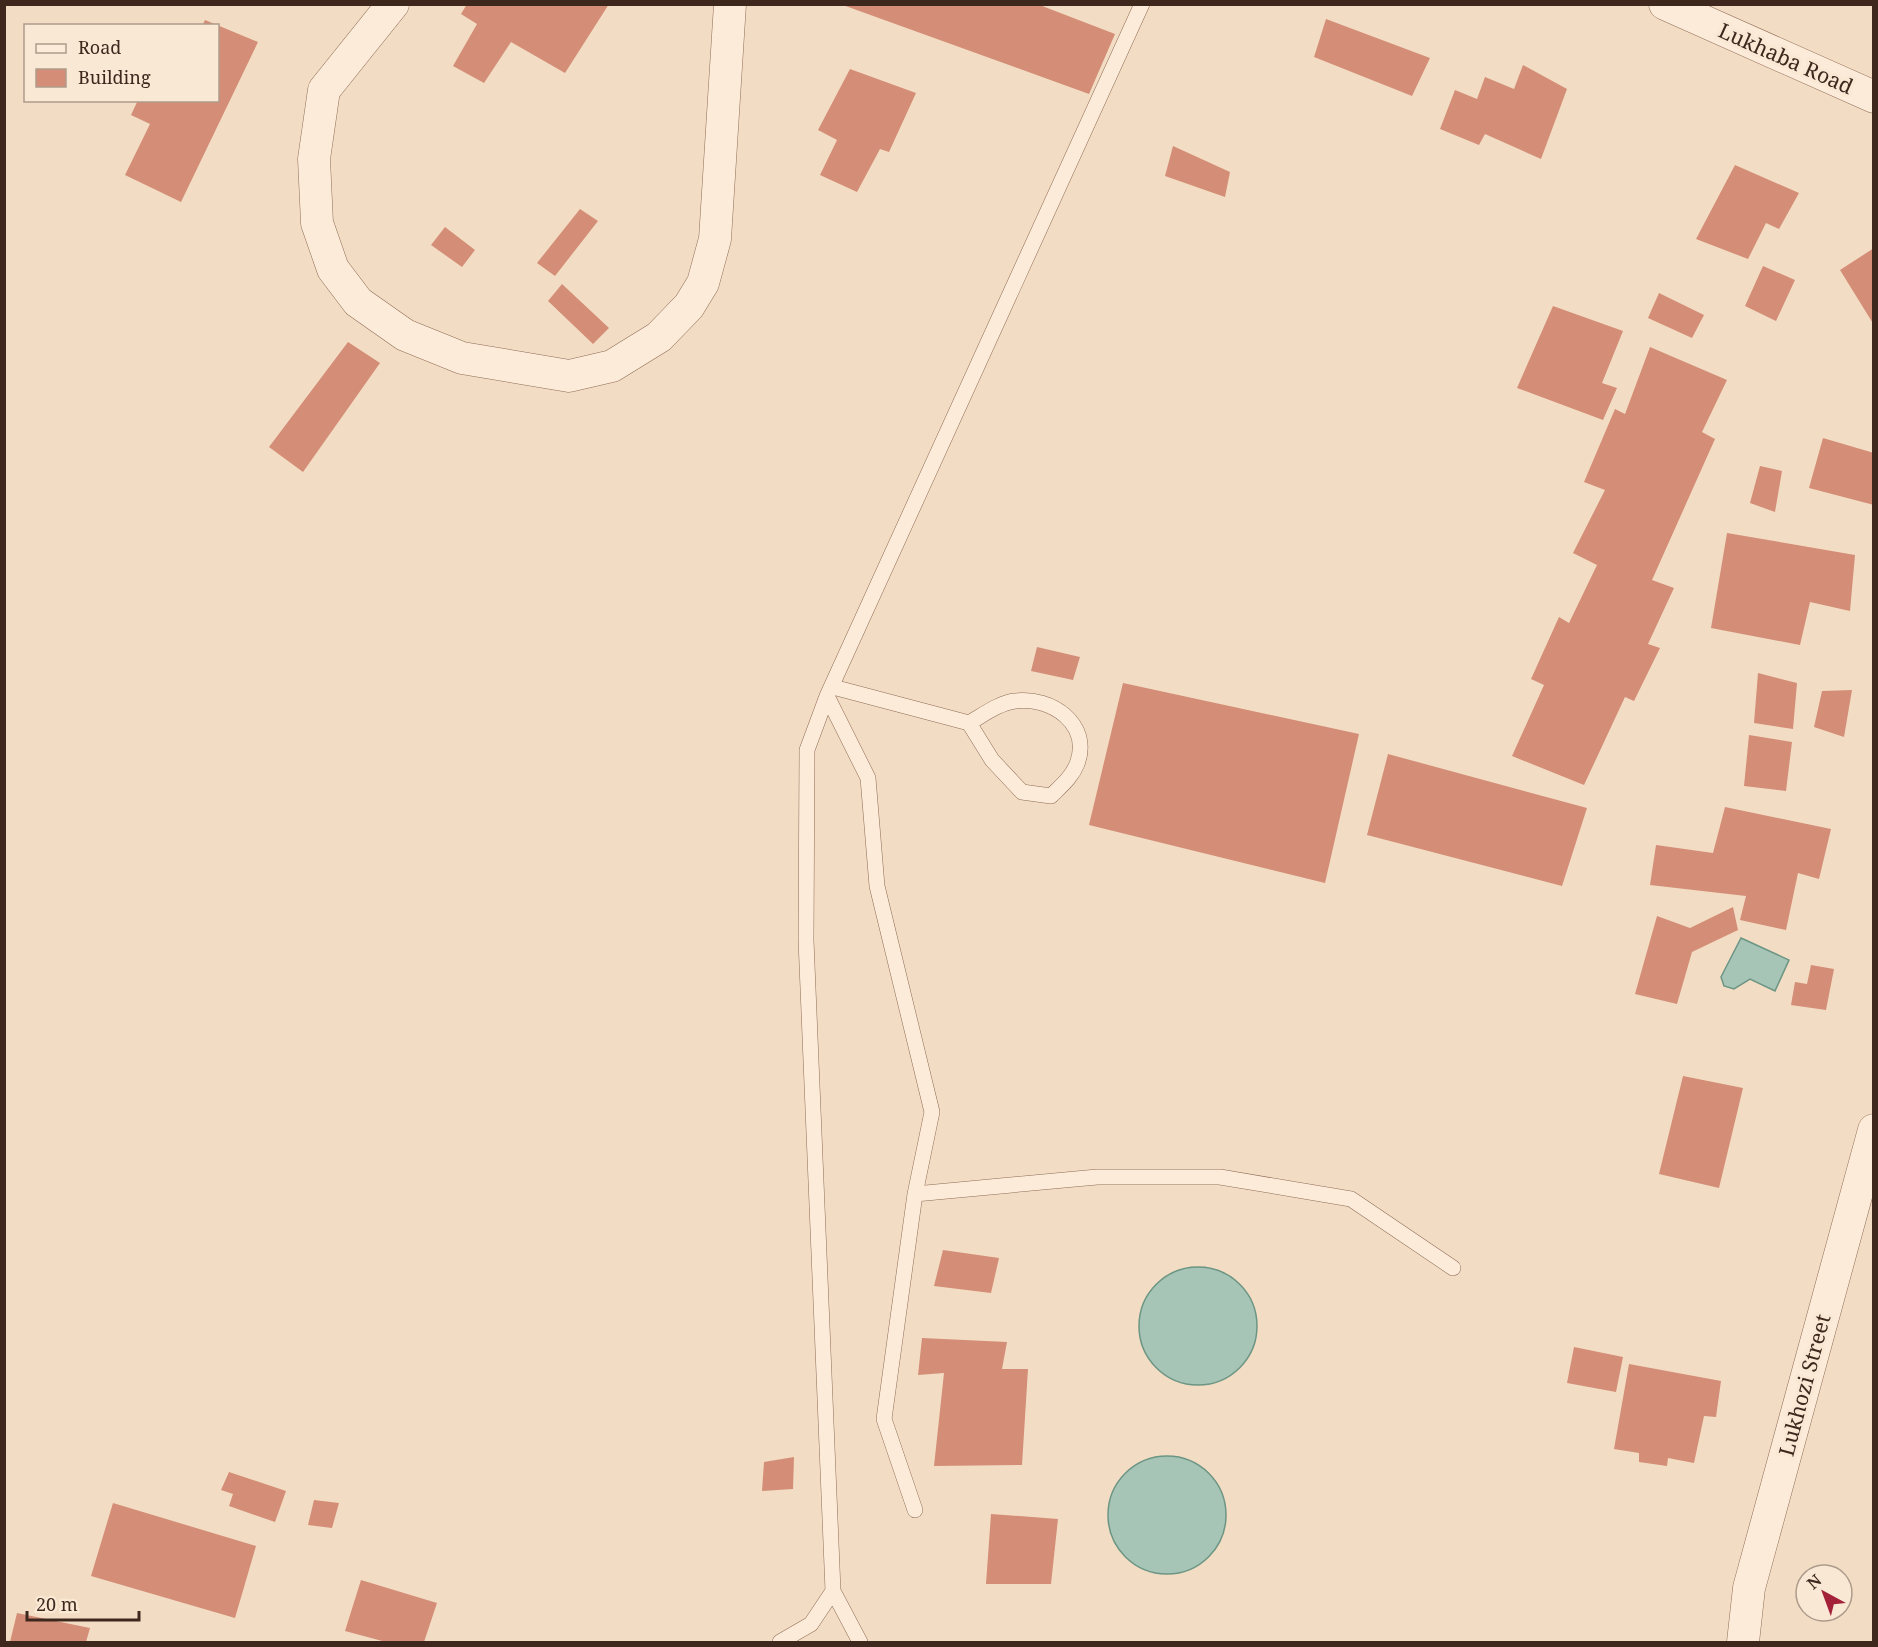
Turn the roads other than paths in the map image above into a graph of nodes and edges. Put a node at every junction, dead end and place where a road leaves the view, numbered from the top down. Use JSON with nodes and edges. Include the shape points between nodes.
{"nodes":[{"id":1,"x":393,"y":4,"type":"edge"},
{"id":2,"x":730,"y":4,"type":"edge"},
{"id":3,"x":1142,"y":4,"type":"edge"},
{"id":4,"x":1665,"y":4,"type":"edge"},
{"id":5,"x":1874,"y":97,"type":"edge"},
{"id":6,"x":830,"y":692,"type":"junction"},
{"id":7,"x":969,"y":723,"type":"junction"},
{"id":8,"x":1874,"y":1130,"type":"edge"},
{"id":9,"x":915,"y":1194,"type":"junction"},
{"id":10,"x":1453,"y":1268,"type":"dead end"},
{"id":11,"x":915,"y":1510,"type":"dead end"},
{"id":12,"x":833,"y":1591,"type":"junction"},
{"id":13,"x":780,"y":1642,"type":"edge"},
{"id":14,"x":860,"y":1642,"type":"edge"},
{"id":15,"x":1743,"y":1642,"type":"edge"}],
"edges":[{"from":1,"to":2,"type":"street","via":[[324,90],[314,159],[317,223],[333,269],[357,302],[405,335],[462,358],[569,376],[612,366],[659,337],[689,306],[703,283],[715,240]]},
{"from":3,"to":6,"type":"lane"},
{"from":4,"to":5,"type":"street","name":"Lukhaba Road"},
{"from":6,"to":7,"type":"lane"},
{"from":6,"to":9,"type":"lane","via":[[868,778],[878,886],[932,1112]]},
{"from":6,"to":12,"type":"lane","via":[[807,750],[806,940]]},
{"from":7,"to":7,"type":"lane","via":[[992,760],[1022,792],[1051,796],[1067,781],[1078,762],[1080,742],[1074,722],[1055,707],[1015,701]]},
{"from":8,"to":15,"type":"street","name":"Lukhozi Street","via":[[1749,1588]]},
{"from":9,"to":10,"type":"lane","via":[[1098,1177],[1220,1177],[1351,1199]]},
{"from":9,"to":11,"type":"lane","via":[[884,1419]]},
{"from":12,"to":13,"type":"lane","via":[[811,1624]]},
{"from":12,"to":14,"type":"lane"}]}
